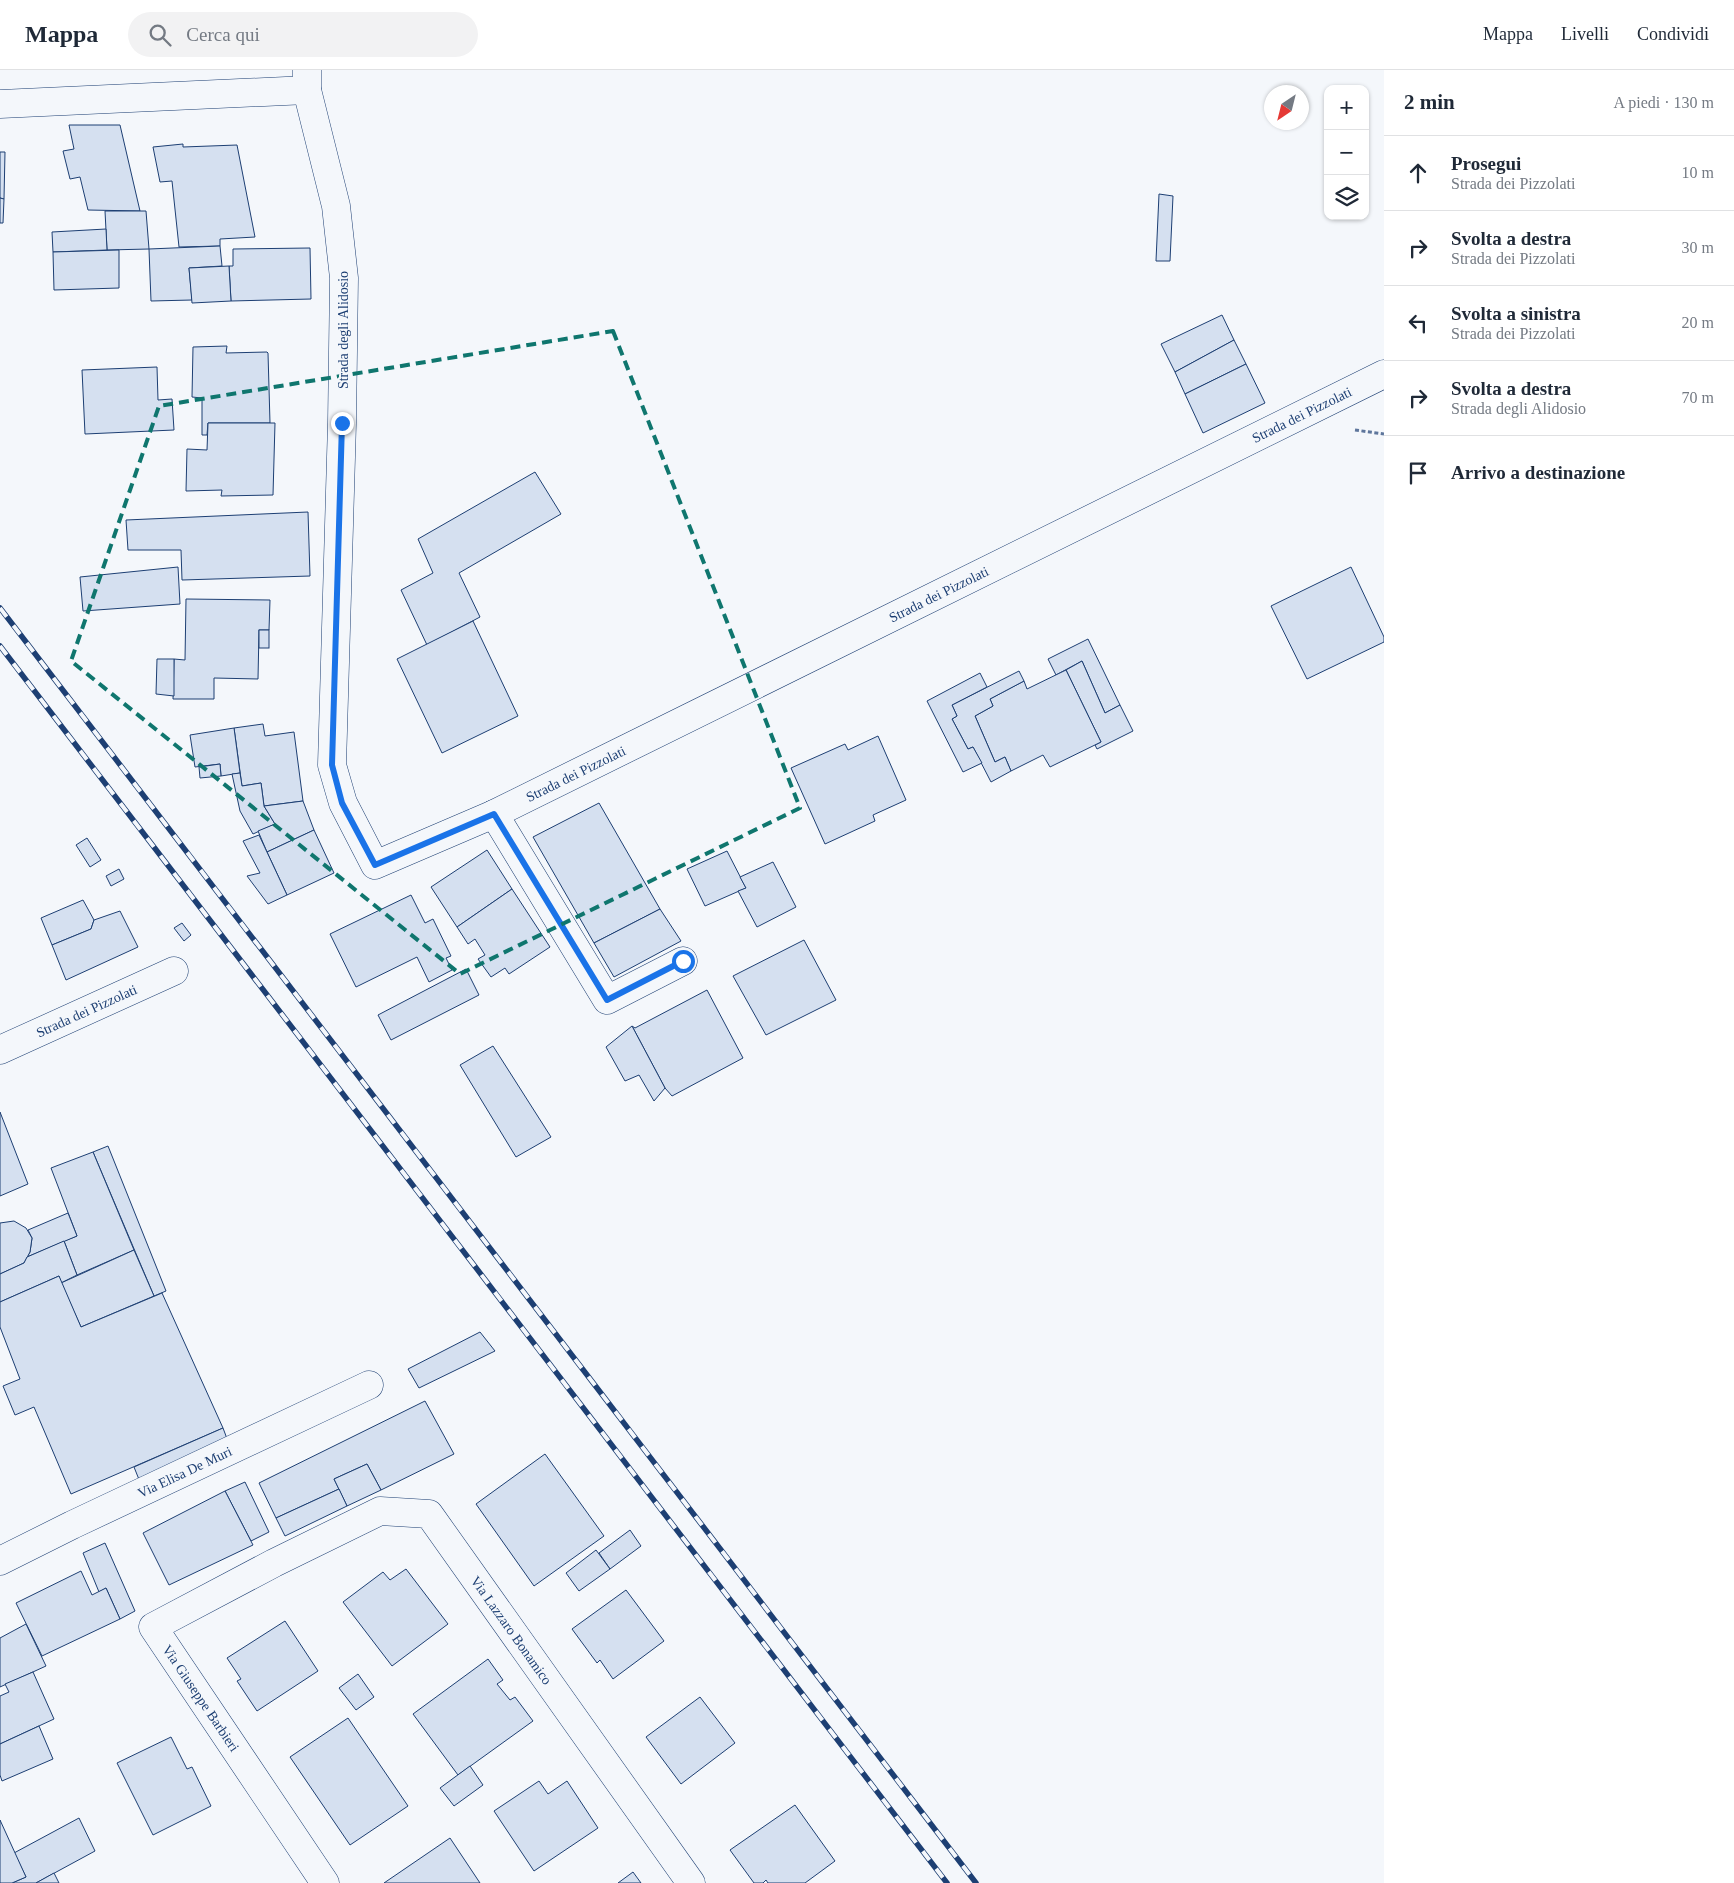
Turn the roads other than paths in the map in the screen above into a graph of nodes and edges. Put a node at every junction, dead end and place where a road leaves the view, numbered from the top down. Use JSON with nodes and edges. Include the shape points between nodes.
{"nodes":[{"id":1,"x":307,"y":80,"type":"edge"},
{"id":2,"x":0,"y":104,"type":"edge"},
{"id":3,"x":1384,"y":374,"type":"edge"},
{"id":4,"x":494,"y":814,"type":"junction"},
{"id":5,"x":375,"y":865,"type":"joint"},
{"id":6,"x":683,"y":961,"type":"dead end"},
{"id":7,"x":174,"y":971,"type":"dead end"},
{"id":8,"x":0,"y":1050,"type":"edge"},
{"id":9,"x":370,"y":1385,"type":"dead end"},
{"id":10,"x":0,"y":1561,"type":"edge"},
{"id":11,"x":274,"y":1563,"type":"joint"},
{"id":12,"x":325,"y":1883,"type":"edge"},
{"id":13,"x":691,"y":1883,"type":"edge"}],
"edges":[{"from":1,"to":2,"type":"street","name":"Strada degli Alidosio"},
{"from":1,"to":5,"type":"street","name":"Strada degli Alidosio","via":[[336,206],[344,278],[332,765],[342,803]]},
{"from":3,"to":4,"type":"street","name":"Strada dei Pizzolati"},
{"from":4,"to":5,"type":"street","name":"Strada dei Pizzolati"},
{"from":4,"to":6,"type":"street","via":[[607,1000]]},
{"from":7,"to":8,"type":"street","name":"Strada dei Pizzolati"},
{"from":9,"to":10,"type":"street","name":"Via Elisa De Muri"},
{"from":11,"to":12,"type":"street","name":"Via Giuseppe Barbieri","via":[[153,1627]]},
{"from":11,"to":13,"type":"street","name":"Via Lazzaro Bonamico","via":[[380,1511],[429,1514]]}]}
